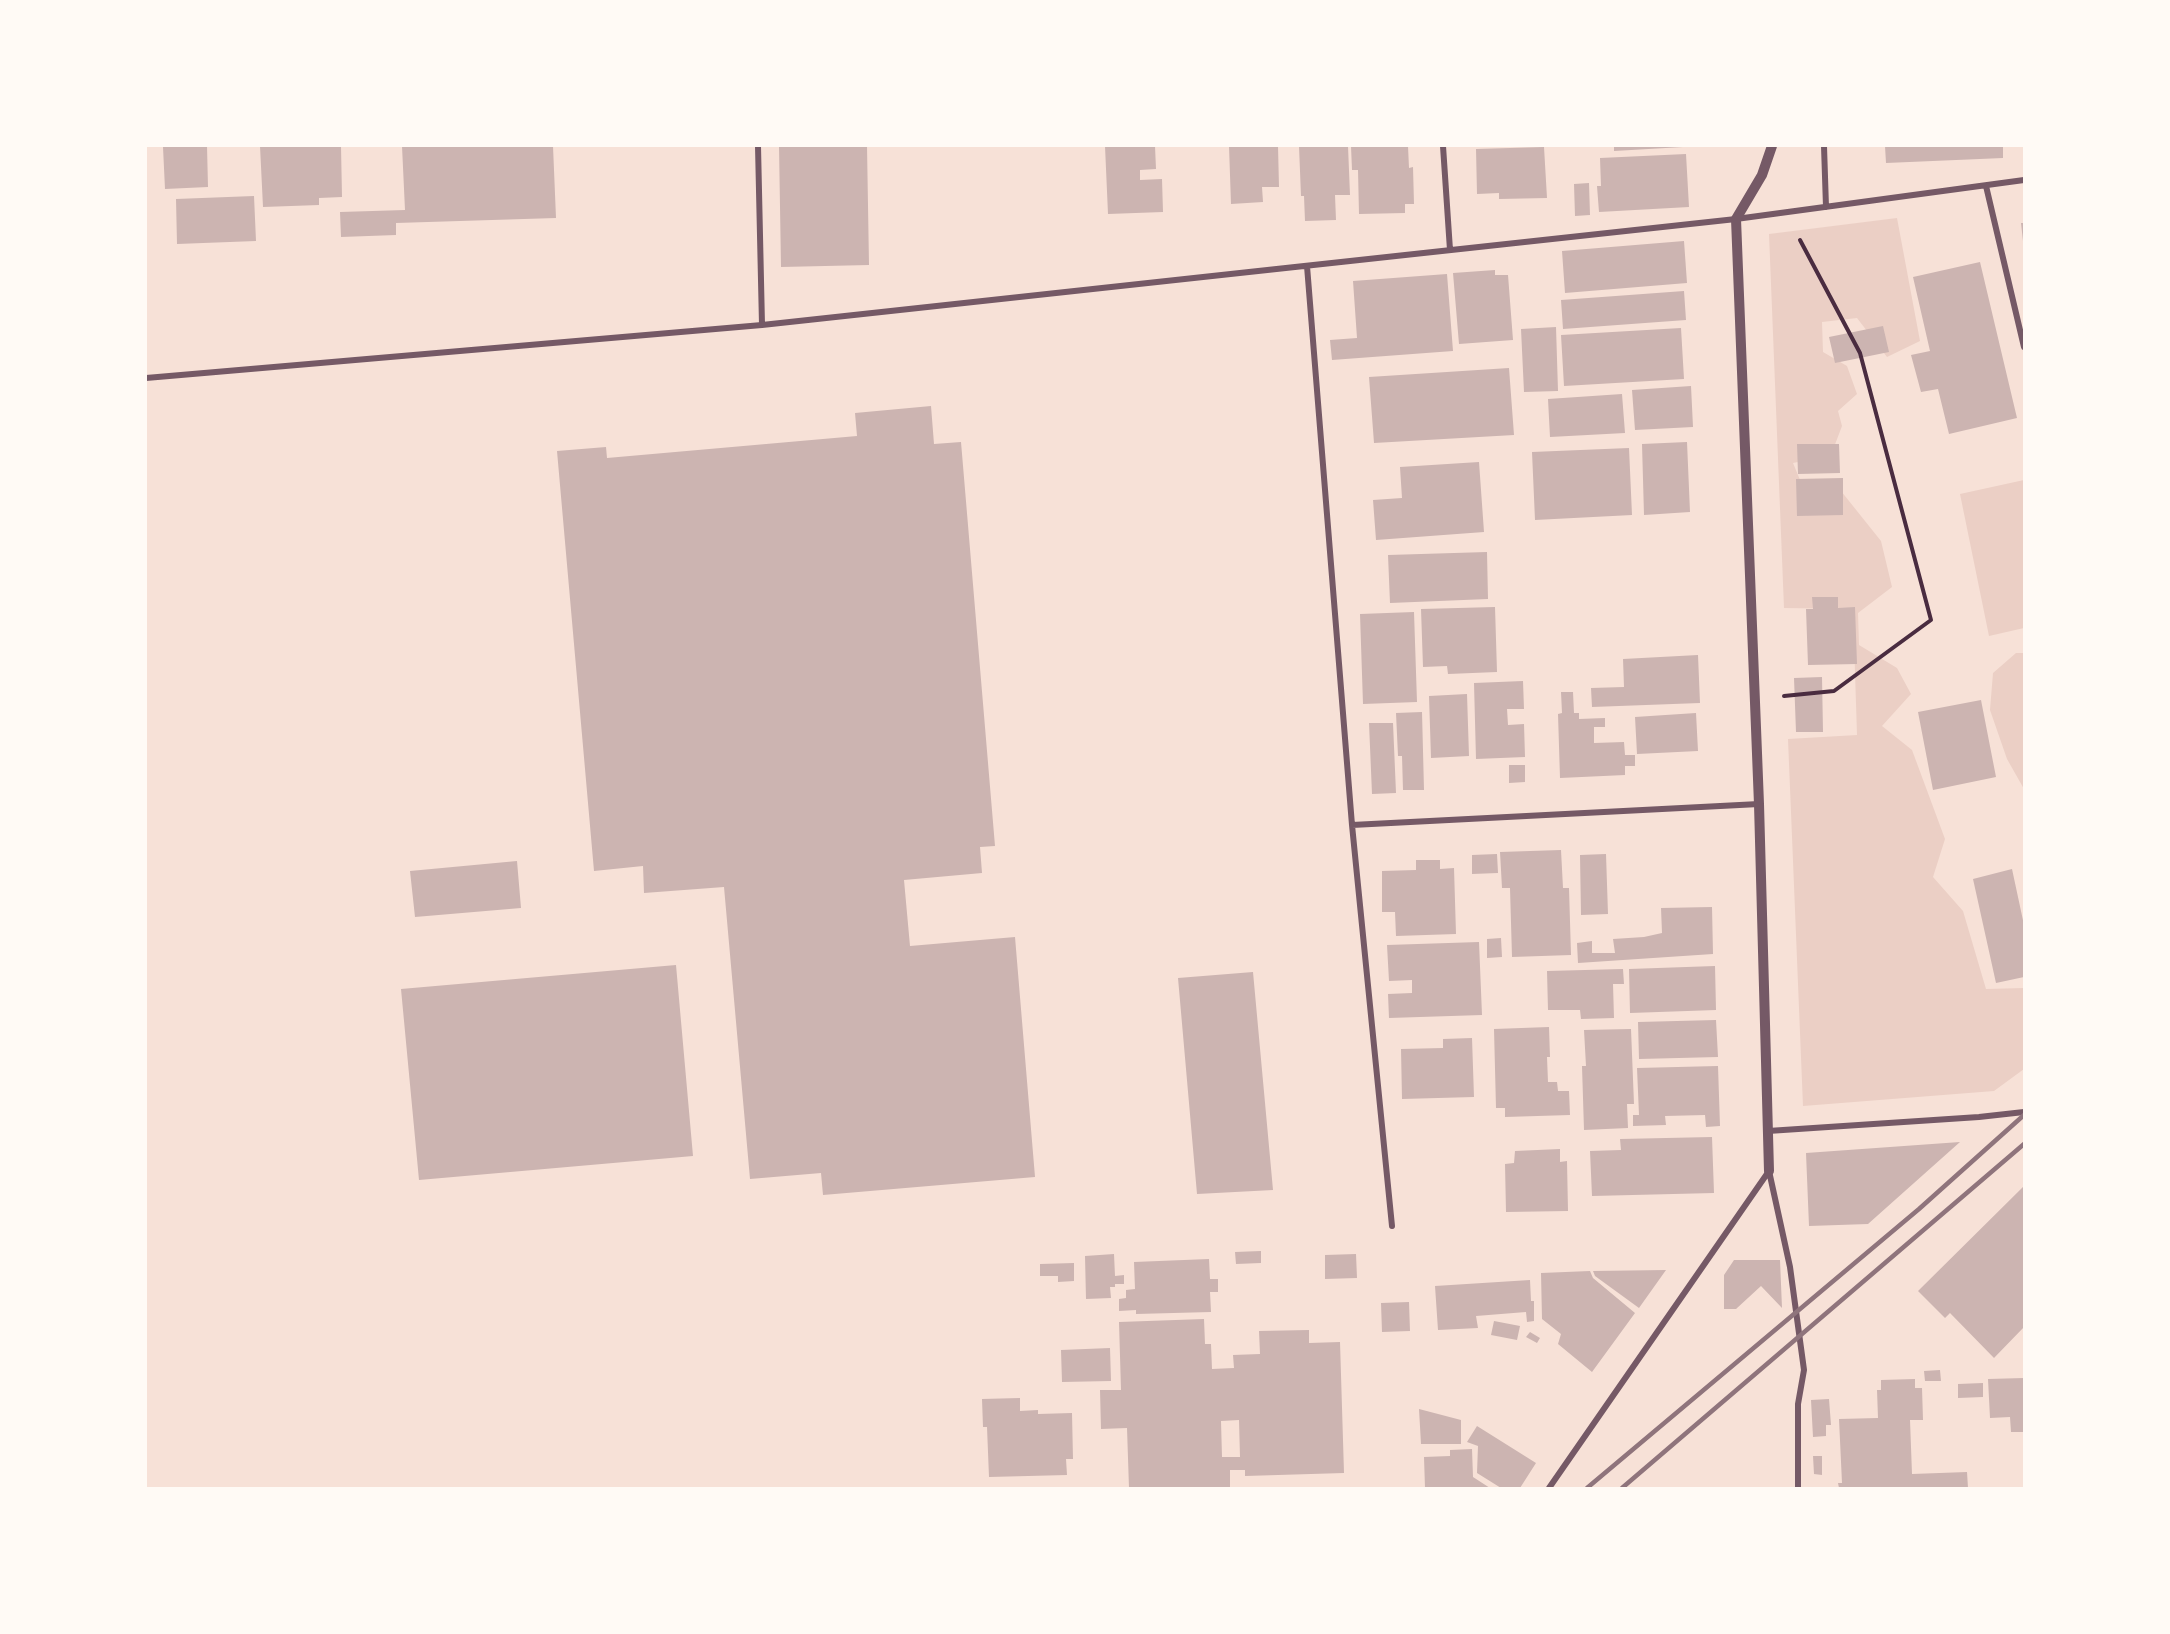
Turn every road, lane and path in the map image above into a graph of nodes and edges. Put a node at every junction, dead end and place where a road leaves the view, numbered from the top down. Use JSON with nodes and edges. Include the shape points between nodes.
{"nodes":[{"id":1,"x":758,"y":146,"type":"edge"},
{"id":2,"x":1443,"y":146,"type":"edge"},
{"id":3,"x":1772,"y":146,"type":"edge"},
{"id":4,"x":1824,"y":146,"type":"edge"},
{"id":5,"x":2025,"y":180,"type":"edge"},
{"id":6,"x":1986,"y":186,"type":"junction"},
{"id":7,"x":1826,"y":207,"type":"junction"},
{"id":8,"x":1785,"y":213,"type":"junction"},
{"id":9,"x":1736,"y":219,"type":"junction"},
{"id":10,"x":1450,"y":250,"type":"junction"},
{"id":11,"x":1307,"y":266,"type":"junction"},
{"id":12,"x":762,"y":325,"type":"junction"},
{"id":13,"x":2025,"y":347,"type":"edge"},
{"id":14,"x":146,"y":378,"type":"edge"},
{"id":15,"x":1784,"y":696,"type":"dead end"},
{"id":16,"x":1759,"y":804,"type":"junction"},
{"id":17,"x":1352,"y":825,"type":"junction"},
{"id":18,"x":2025,"y":1112,"type":"edge"},
{"id":19,"x":1768,"y":1131,"type":"junction"},
{"id":20,"x":1769,"y":1171,"type":"junction"},
{"id":21,"x":1392,"y":1226,"type":"dead end"},
{"id":22,"x":1549,"y":1488,"type":"edge"},
{"id":23,"x":1798,"y":1488,"type":"edge"}],
"edges":[{"from":1,"to":12,"type":"street"},
{"from":2,"to":10,"type":"street"},
{"from":3,"to":9,"type":"street"},
{"from":4,"to":7,"type":"street"},
{"from":5,"to":6,"type":"street"},
{"from":6,"to":7,"type":"street"},
{"from":6,"to":13,"type":"street"},
{"from":7,"to":8,"type":"street"},
{"from":8,"to":9,"type":"street"},
{"from":8,"to":15,"type":"path","via":[[1860,352],[1931,620],[1834,691]]},
{"from":9,"to":10,"type":"street"},
{"from":9,"to":16,"type":"street"},
{"from":10,"to":11,"type":"street"},
{"from":11,"to":12,"type":"street"},
{"from":11,"to":17,"type":"street"},
{"from":12,"to":14,"type":"street"},
{"from":16,"to":17,"type":"street"},
{"from":16,"to":19,"type":"street"},
{"from":17,"to":21,"type":"street"},
{"from":18,"to":19,"type":"street"},
{"from":19,"to":20,"type":"street"},
{"from":20,"to":22,"type":"street"},
{"from":20,"to":23,"type":"street","via":[[1790,1267],[1804,1370],[1798,1404]]}]}
